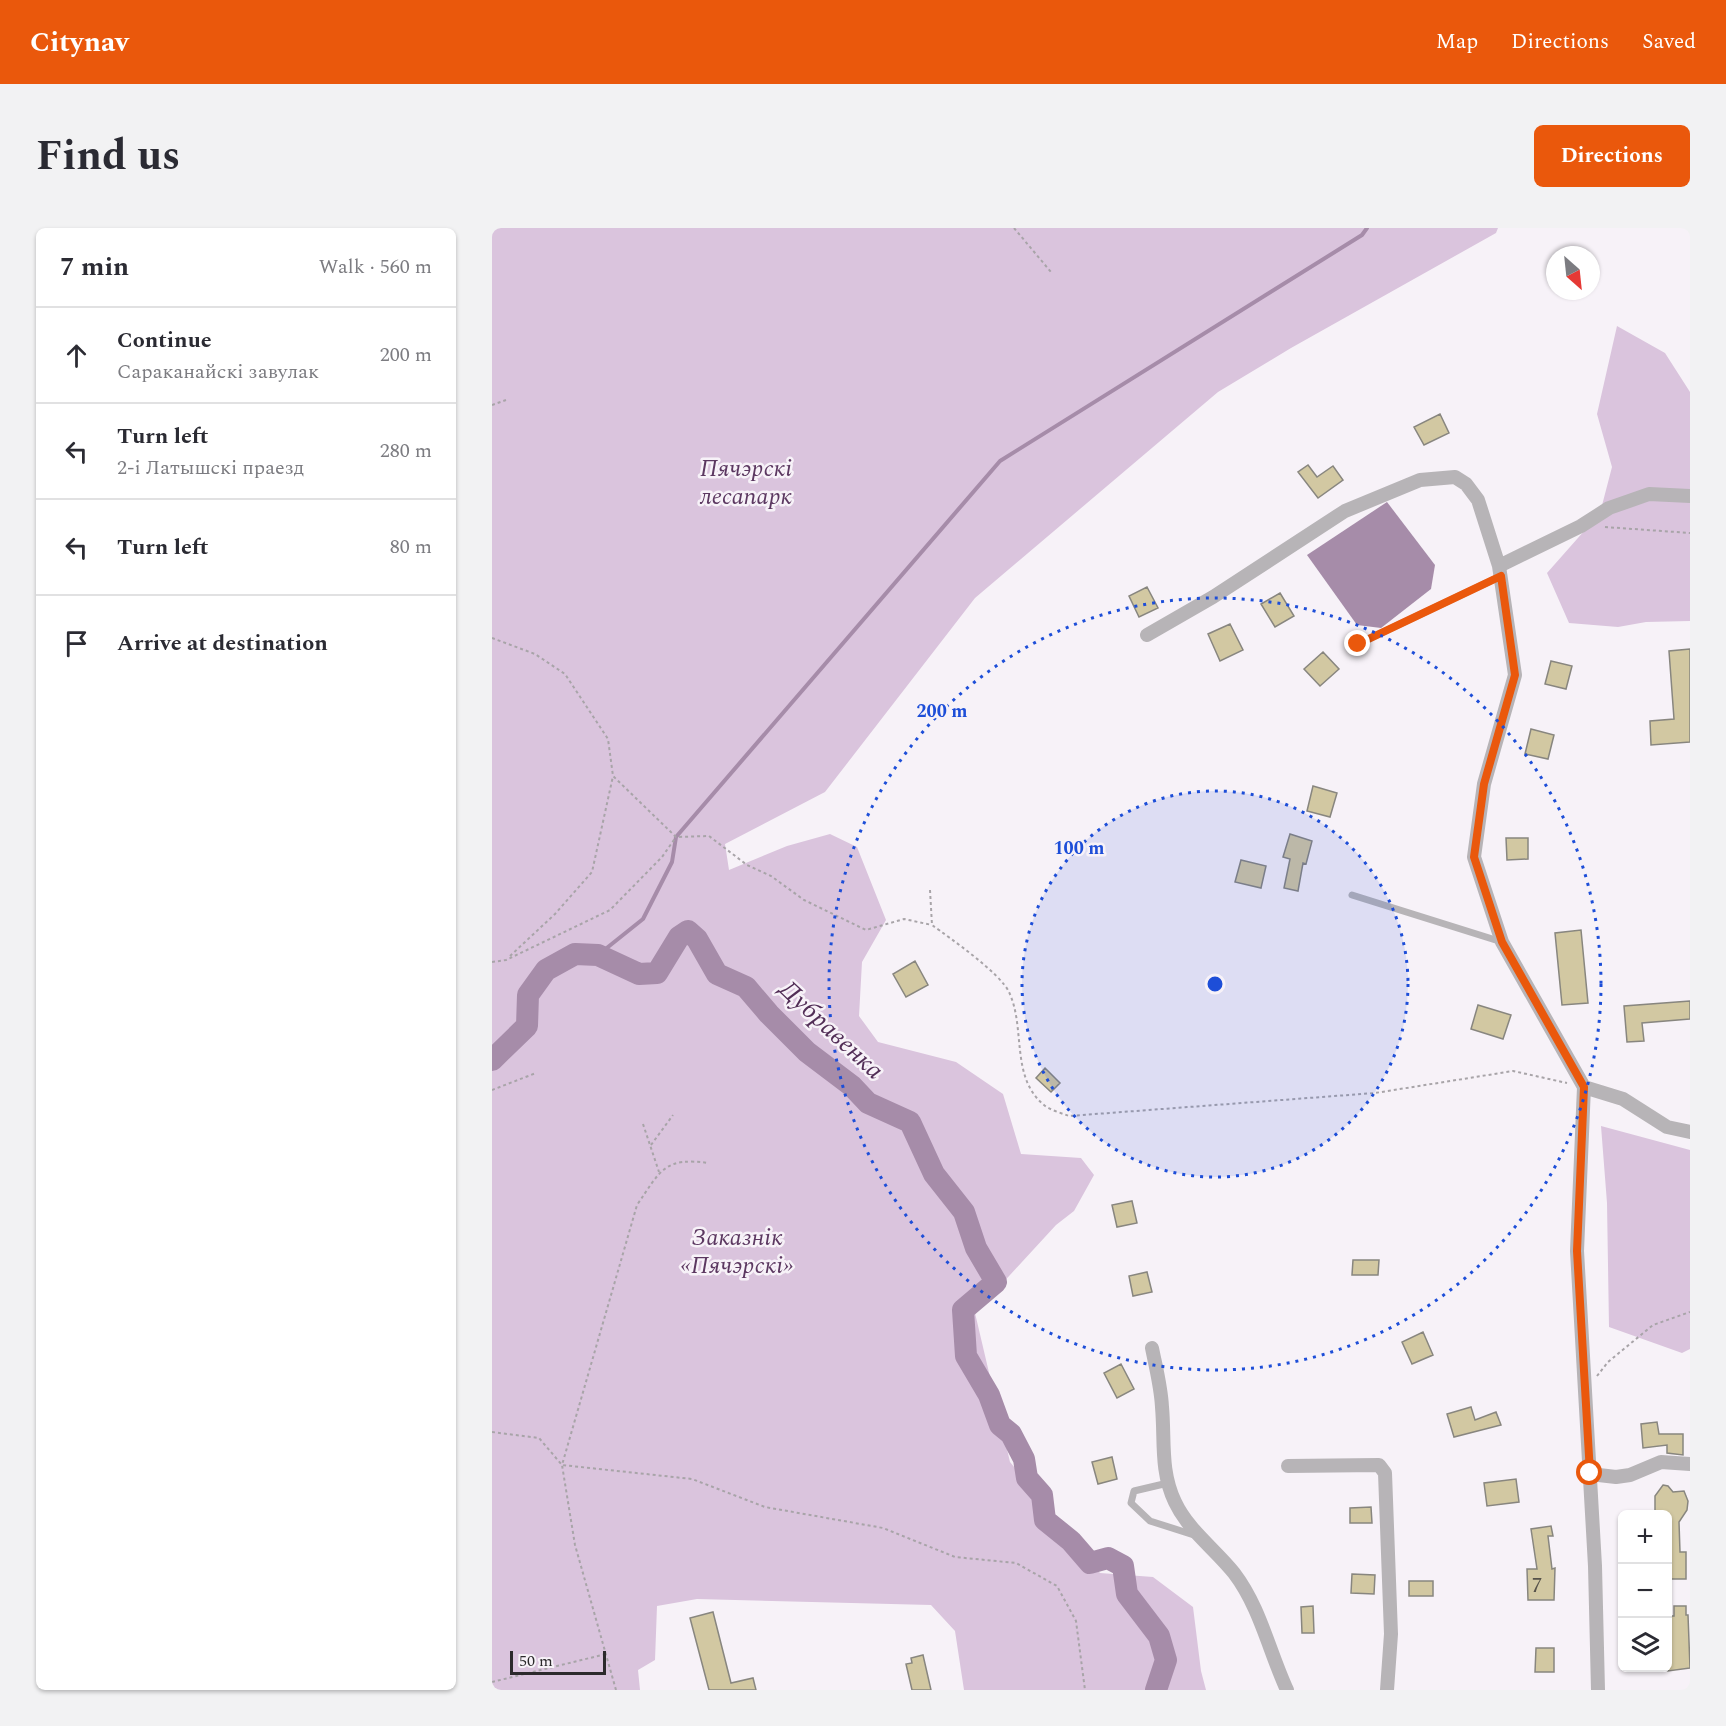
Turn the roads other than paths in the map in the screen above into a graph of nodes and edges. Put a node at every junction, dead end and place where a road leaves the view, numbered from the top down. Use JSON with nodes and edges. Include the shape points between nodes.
{"nodes":[{"id":1,"x":1690,"y":496,"type":"edge"},
{"id":2,"x":1500,"y":571,"type":"junction"},
{"id":3,"x":1147,"y":635,"type":"dead end"},
{"id":4,"x":1358,"y":644,"type":"dead end"},
{"id":5,"x":1352,"y":895,"type":"dead end"},
{"id":6,"x":1502,"y":942,"type":"junction"},
{"id":7,"x":1584,"y":1087,"type":"junction"},
{"id":8,"x":1690,"y":1132,"type":"edge"},
{"id":9,"x":1152,"y":1348,"type":"dead end"},
{"id":10,"x":1690,"y":1464,"type":"edge"},
{"id":11,"x":1288,"y":1466,"type":"dead end"},
{"id":12,"x":1590,"y":1473,"type":"junction"},
{"id":13,"x":1168,"y":1484,"type":"junction"},
{"id":14,"x":1202,"y":1538,"type":"junction"},
{"id":15,"x":1287,"y":1690,"type":"edge"},
{"id":16,"x":1387,"y":1690,"type":"edge"},
{"id":17,"x":1598,"y":1690,"type":"edge"}],
"edges":[{"from":1,"to":2,"type":"street","via":[[1649,494],[1619,504]]},
{"from":2,"to":3,"type":"street","via":[[1478,500],[1466,484],[1455,477],[1420,480],[1345,511]]},
{"from":2,"to":4,"type":"lane"},
{"from":2,"to":6,"type":"street","via":[[1515,675],[1484,784],[1474,857]]},
{"from":5,"to":6,"type":"lane"},
{"from":6,"to":7,"type":"street"},
{"from":7,"to":8,"type":"street","via":[[1623,1099],[1667,1127]]},
{"from":7,"to":12,"type":"street","via":[[1577,1251]]},
{"from":9,"to":13,"type":"street","via":[[1162,1407],[1162,1449]]},
{"from":10,"to":12,"type":"street","via":[[1661,1462],[1616,1477]]},
{"from":11,"to":16,"type":"street","via":[[1379,1465],[1385,1473],[1391,1634]]},
{"from":12,"to":17,"type":"street"},
{"from":13,"to":14,"type":"street","via":[[1180,1510]]},
{"from":13,"to":14,"type":"lane","via":[[1134,1491],[1131,1503],[1149,1521]]},
{"from":14,"to":15,"type":"street","via":[[1234,1573],[1254,1606]]}]}
